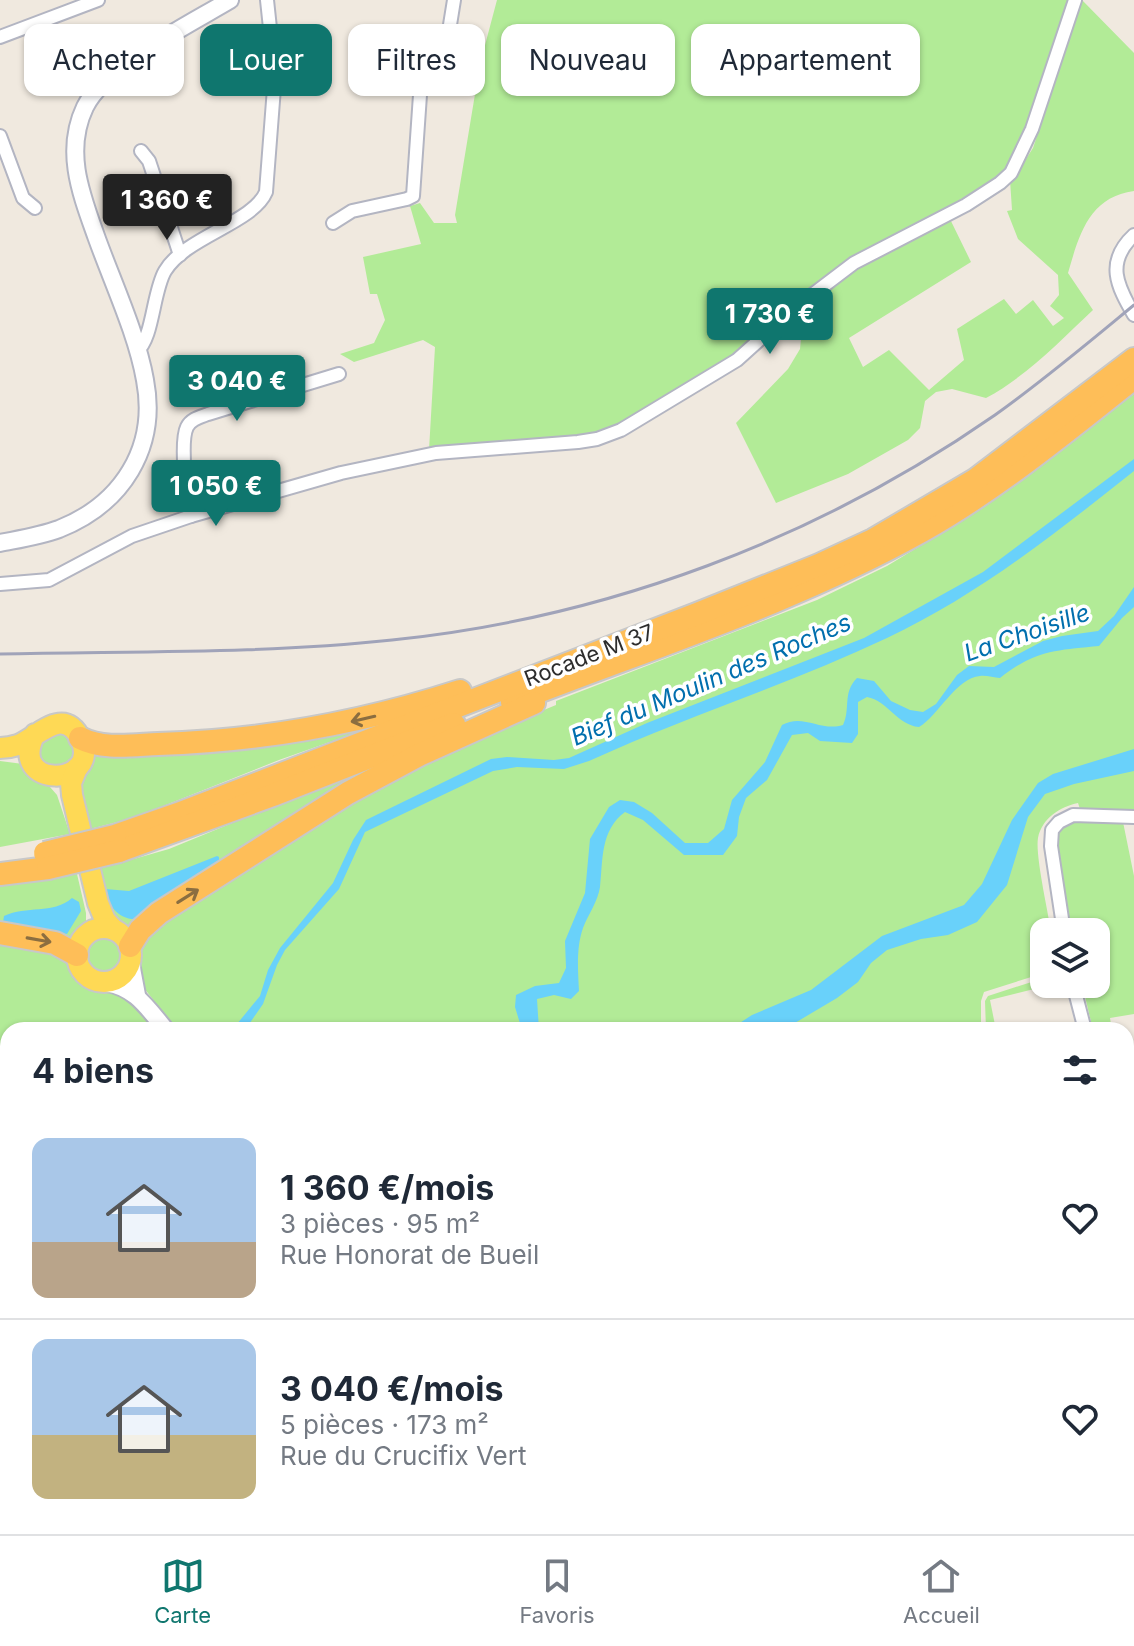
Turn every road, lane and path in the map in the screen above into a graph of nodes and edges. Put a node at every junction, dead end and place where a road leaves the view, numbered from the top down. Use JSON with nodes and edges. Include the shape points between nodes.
{"nodes":[{"id":1,"x":98,"y":0,"type":"edge"},
{"id":2,"x":230,"y":0,"type":"edge"},
{"id":3,"x":267,"y":0,"type":"edge"},
{"id":4,"x":454,"y":0,"type":"edge"},
{"id":5,"x":1075,"y":0,"type":"edge"},
{"id":6,"x":0,"y":37,"type":"edge"},
{"id":7,"x":0,"y":136,"type":"edge"},
{"id":8,"x":141,"y":151,"type":"dead end"},
{"id":9,"x":35,"y":208,"type":"dead end"},
{"id":10,"x":333,"y":223,"type":"dead end"},
{"id":11,"x":1134,"y":235,"type":"edge"},
{"id":12,"x":180,"y":255,"type":"junction"},
{"id":13,"x":1134,"y":315,"type":"edge"},
{"id":14,"x":137,"y":351,"type":"junction"},
{"id":15,"x":1134,"y":359,"type":"edge"},
{"id":16,"x":339,"y":374,"type":"dead end"},
{"id":17,"x":1134,"y":378,"type":"edge"},
{"id":18,"x":191,"y":516,"type":"junction"},
{"id":19,"x":0,"y":543,"type":"edge"},
{"id":20,"x":0,"y":584,"type":"edge"},
{"id":21,"x":574,"y":669,"type":"junction"},
{"id":22,"x":35,"y":734,"type":"junction"},
{"id":23,"x":80,"y":738,"type":"junction"},
{"id":24,"x":0,"y":748,"type":"edge"},
{"id":25,"x":0,"y":756,"type":"edge"},
{"id":26,"x":77,"y":768,"type":"junction"},
{"id":27,"x":41,"y":771,"type":"junction"},
{"id":28,"x":1134,"y":817,"type":"edge"},
{"id":29,"x":0,"y":860,"type":"edge"},
{"id":30,"x":47,"y":861,"type":"junction"},
{"id":31,"x":0,"y":874,"type":"edge"},
{"id":32,"x":1062,"y":918,"type":"edge"},
{"id":33,"x":0,"y":933,"type":"edge"},
{"id":34,"x":80,"y":946,"type":"junction"},
{"id":35,"x":125,"y":946,"type":"junction"},
{"id":36,"x":107,"y":983,"type":"junction"},
{"id":37,"x":137,"y":995,"type":"junction"},
{"id":38,"x":1077,"y":998,"type":"edge"},
{"id":39,"x":159,"y":1022,"type":"edge"},
{"id":40,"x":1083,"y":1022,"type":"edge"}],
"edges":[{"from":1,"to":6,"type":"street"},
{"from":2,"to":14,"type":"street","via":[[116,72],[91,96],[78,127],[74,157],[82,194]]},
{"from":3,"to":12,"type":"street","via":[[275,75],[266,192],[248,212]]},
{"from":4,"to":10,"type":"street","via":[[449,31],[422,66],[413,196],[352,211]]},
{"from":5,"to":18,"type":"street","via":[[1032,129],[1011,173],[988,192],[854,263],[737,360],[621,430],[578,442],[436,453],[341,473]]},
{"from":7,"to":9,"type":"street","via":[[23,198]]},
{"from":8,"to":12,"type":"street"},
{"from":11,"to":13,"type":"street","via":[[1123,247],[1116,272],[1120,292]]},
{"from":12,"to":14,"type":"street","via":[[163,274],[145,340]]},
{"from":14,"to":19,"type":"street","via":[[149,415],[139,458],[125,481],[85,517],[57,530]]},
{"from":15,"to":21,"type":"highway","name":"Rocade M 37","via":[[975,480],[873,540]]},
{"from":16,"to":18,"type":"street","via":[[189,424],[184,439]]},
{"from":17,"to":21,"type":"highway","name":"Rocade M 37","via":[[982,495],[900,543],[825,580]]},
{"from":18,"to":20,"type":"street","via":[[132,536],[57,577]]},
{"from":21,"to":23,"type":"highway","one_way":true,"via":[[554,659],[400,711],[290,734],[114,745]]},
{"from":21,"to":30,"type":"highway","name":"Rocade M 37","bridge":true,"via":[[273,795]]},
{"from":35,"to":21,"type":"highway","one_way":true,"via":[[159,913],[348,793],[564,690]]},
{"from":22,"to":23,"type":"main road","via":[[58,724]]},
{"from":22,"to":24,"type":"main road"},
{"from":22,"to":27,"type":"main road","via":[[29,751]]},
{"from":23,"to":26,"type":"main road","via":[[83,753]]},
{"from":25,"to":27,"type":"main road","via":[[24,760]]},
{"from":26,"to":27,"type":"main road","via":[[64,777]]},
{"from":26,"to":35,"type":"main road","via":[[72,795],[98,903]]},
{"from":27,"to":34,"type":"main road","via":[[63,799],[87,899],[90,923]]},
{"from":28,"to":32,"type":"street","via":[[1073,815],[1052,830]]},
{"from":29,"to":30,"type":"highway","name":"Rocade M 37"},
{"from":30,"to":31,"type":"highway","name":"Rocade M 37"},
{"from":33,"to":34,"type":"highway","one_way":true},
{"from":34,"to":35,"type":"main road","via":[[96,929]]},
{"from":34,"to":36,"type":"main road","via":[[85,976]]},
{"from":35,"to":36,"type":"main road","via":[[121,977]]},
{"from":35,"to":37,"type":"street"},
{"from":36,"to":37,"type":"street"},
{"from":37,"to":39,"type":"street"},
{"from":38,"to":40,"type":"street"}]}
